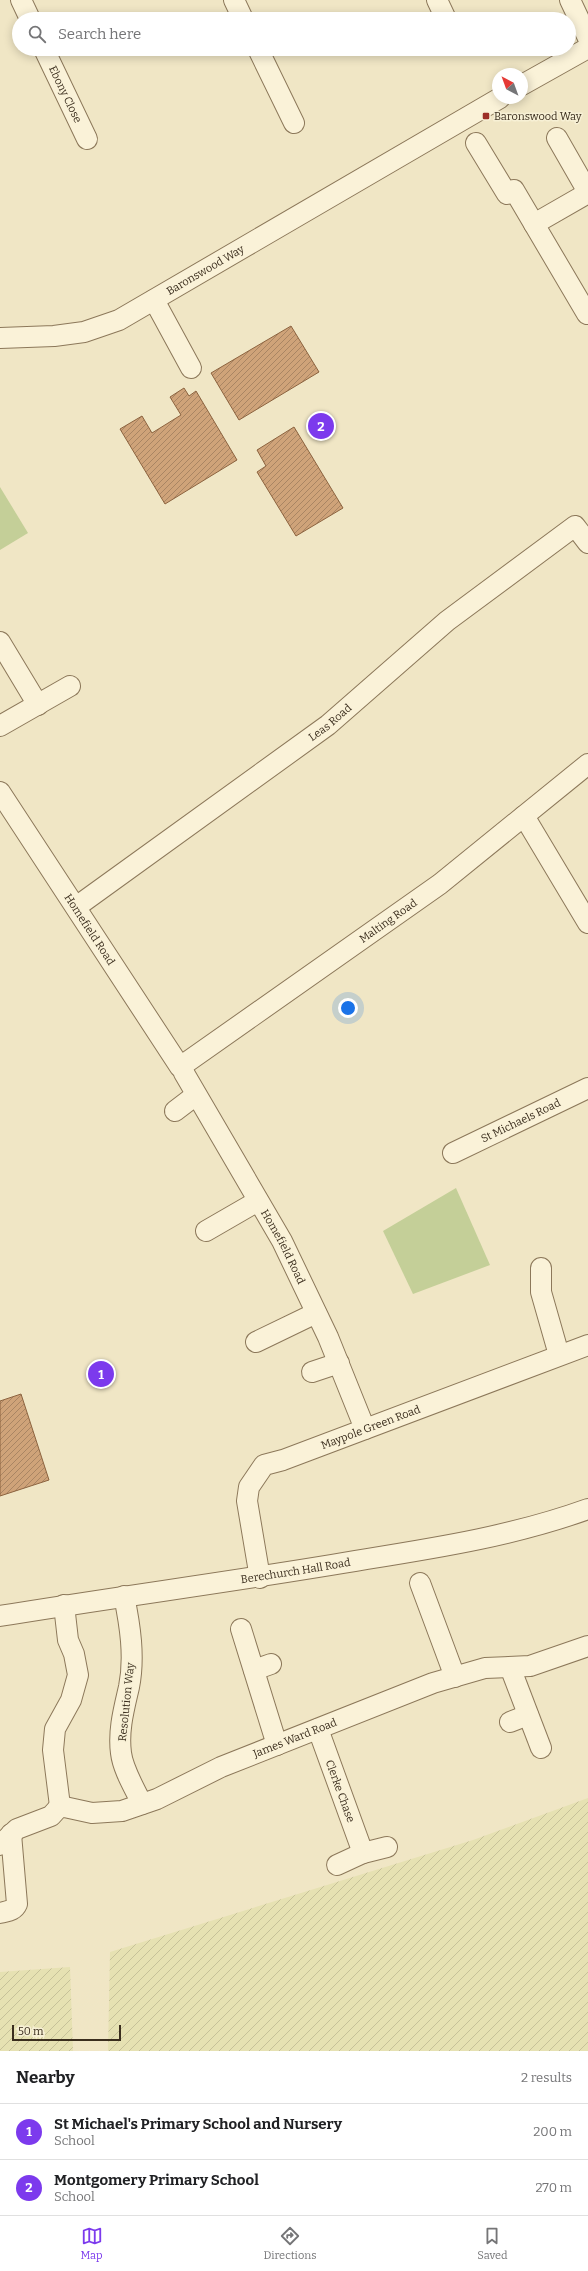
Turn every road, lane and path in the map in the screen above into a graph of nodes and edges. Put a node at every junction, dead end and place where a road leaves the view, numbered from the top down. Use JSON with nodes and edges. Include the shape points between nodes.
{"nodes":[{"id":1,"x":21,"y":0,"type":"edge"},
{"id":2,"x":234,"y":0,"type":"edge"},
{"id":3,"x":437,"y":0,"type":"edge"},
{"id":4,"x":570,"y":0,"type":"edge"},
{"id":5,"x":27,"y":12,"type":"edge"},
{"id":6,"x":240,"y":12,"type":"edge"},
{"id":7,"x":443,"y":12,"type":"edge"},
{"id":8,"x":576,"y":12,"type":"edge"},
{"id":9,"x":576,"y":13,"type":"edge"},
{"id":10,"x":588,"y":38,"type":"edge"},
{"id":11,"x":588,"y":48,"type":"edge"},
{"id":12,"x":576,"y":55,"type":"edge"},
{"id":13,"x":47,"y":56,"type":"edge"},
{"id":14,"x":261,"y":56,"type":"edge"},
{"id":15,"x":574,"y":56,"type":"edge"},
{"id":16,"x":528,"y":82,"type":"edge"},
{"id":17,"x":492,"y":103,"type":"edge"},
{"id":18,"x":294,"y":123,"type":"dead end"},
{"id":19,"x":556,"y":138,"type":"dead end"},
{"id":20,"x":86,"y":139,"type":"dead end"},
{"id":21,"x":476,"y":143,"type":"dead end"},
{"id":22,"x":588,"y":192,"type":"edge"},
{"id":23,"x":534,"y":224,"type":"junction"},
{"id":24,"x":154,"y":300,"type":"junction"},
{"id":25,"x":587,"y":314,"type":"dead end"},
{"id":26,"x":0,"y":338,"type":"edge"},
{"id":27,"x":191,"y":368,"type":"dead end"},
{"id":28,"x":588,"y":543,"type":"edge"},
{"id":29,"x":0,"y":642,"type":"edge"},
{"id":30,"x":70,"y":686,"type":"dead end"},
{"id":31,"x":38,"y":705,"type":"junction"},
{"id":32,"x":0,"y":726,"type":"edge"},
{"id":33,"x":588,"y":764,"type":"edge"},
{"id":34,"x":0,"y":792,"type":"edge"},
{"id":35,"x":524,"y":816,"type":"junction"},
{"id":36,"x":76,"y":908,"type":"junction"},
{"id":37,"x":588,"y":923,"type":"edge"},
{"id":38,"x":182,"y":1070,"type":"junction"},
{"id":39,"x":588,"y":1088,"type":"edge"},
{"id":40,"x":196,"y":1095,"type":"junction"},
{"id":41,"x":175,"y":1111,"type":"dead end"},
{"id":42,"x":453,"y":1152,"type":"dead end"},
{"id":43,"x":258,"y":1201,"type":"junction"},
{"id":44,"x":206,"y":1231,"type":"dead end"},
{"id":45,"x":541,"y":1268,"type":"dead end"},
{"id":46,"x":316,"y":1313,"type":"junction"},
{"id":47,"x":256,"y":1342,"type":"dead end"},
{"id":48,"x":588,"y":1345,"type":"edge"},
{"id":49,"x":560,"y":1355,"type":"junction"},
{"id":50,"x":338,"y":1363,"type":"junction"},
{"id":51,"x":312,"y":1372,"type":"dead end"},
{"id":52,"x":365,"y":1429,"type":"junction"},
{"id":53,"x":588,"y":1509,"type":"edge"},
{"id":54,"x":260,"y":1578,"type":"junction"},
{"id":55,"x":420,"y":1583,"type":"dead end"},
{"id":56,"x":124,"y":1596,"type":"junction"},
{"id":57,"x":64,"y":1605,"type":"junction"},
{"id":58,"x":0,"y":1616,"type":"edge"},
{"id":59,"x":241,"y":1629,"type":"dead end"},
{"id":60,"x":588,"y":1646,"type":"edge"},
{"id":61,"x":510,"y":1667,"type":"junction"},
{"id":62,"x":455,"y":1677,"type":"junction"},
{"id":63,"x":528,"y":1715,"type":"junction"},
{"id":64,"x":510,"y":1722,"type":"dead end"},
{"id":65,"x":318,"y":1728,"type":"junction"},
{"id":66,"x":277,"y":1745,"type":"junction"},
{"id":67,"x":541,"y":1748,"type":"dead end"},
{"id":68,"x":142,"y":1804,"type":"junction"},
{"id":69,"x":60,"y":1806,"type":"junction"},
{"id":70,"x":6,"y":1840,"type":"edge"},
{"id":71,"x":387,"y":1847,"type":"dead end"},
{"id":72,"x":363,"y":1853,"type":"junction"},
{"id":73,"x":337,"y":1865,"type":"dead end"},
{"id":74,"x":0,"y":1913,"type":"edge"}],
"edges":[{"from":1,"to":5,"type":"street"},
{"from":2,"to":6,"type":"street"},
{"from":3,"to":7,"type":"street"},
{"from":4,"to":8,"type":"street"},
{"from":9,"to":10,"type":"street"},
{"from":11,"to":12,"type":"street"},
{"from":13,"to":20,"type":"street","name":"Ebony Close"},
{"from":14,"to":18,"type":"street"},
{"from":15,"to":16,"type":"street"},
{"from":17,"to":24,"type":"street","name":"Baronswood Way"},
{"from":19,"to":22,"type":"street"},
{"from":21,"to":23,"type":"street","via":[[507,194],[514,190]]},
{"from":22,"to":23,"type":"street"},
{"from":23,"to":25,"type":"street"},
{"from":24,"to":26,"type":"street","name":"Baronswood Way","via":[[119,320],[84,332]]},
{"from":24,"to":27,"type":"street"},
{"from":28,"to":36,"type":"street","name":"Leas Road","via":[[575,526],[448,621],[328,725]]},
{"from":29,"to":31,"type":"street"},
{"from":30,"to":31,"type":"street"},
{"from":31,"to":32,"type":"street"},
{"from":33,"to":35,"type":"street","name":"Malting Road"},
{"from":34,"to":36,"type":"street","name":"Homefield Road"},
{"from":35,"to":37,"type":"street"},
{"from":35,"to":38,"type":"street","name":"Malting Road","via":[[440,884]]},
{"from":36,"to":38,"type":"street","name":"Homefield Road"},
{"from":38,"to":40,"type":"street","name":"Homefield Road"},
{"from":39,"to":42,"type":"street","name":"St Michaels Road"},
{"from":40,"to":41,"type":"street"},
{"from":40,"to":43,"type":"street","name":"Homefield Road"},
{"from":43,"to":44,"type":"street"},
{"from":43,"to":46,"type":"street","name":"Homefield Road","via":[[282,1241]]},
{"from":45,"to":49,"type":"street","via":[[541,1292]]},
{"from":46,"to":47,"type":"street"},
{"from":46,"to":50,"type":"street","name":"Homefield Road"},
{"from":48,"to":49,"type":"street","name":"Maypole Green Road"},
{"from":49,"to":52,"type":"street","name":"Maypole Green Road","via":[[434,1405]]},
{"from":50,"to":51,"type":"street"},
{"from":50,"to":52,"type":"street","name":"Homefield Road"},
{"from":52,"to":54,"type":"street","name":"Maypole Green Road","via":[[264,1465],[254,1477],[247,1501]]},
{"from":53,"to":54,"type":"street","name":"Berechurch Hall Road","via":[[554,1522],[507,1534]]},
{"from":54,"to":56,"type":"street","name":"Berechurch Hall Road"},
{"from":55,"to":62,"type":"street"},
{"from":56,"to":57,"type":"street","name":"Berechurch Hall Road"},
{"from":56,"to":68,"type":"street","name":"Resolution Way","via":[[130,1620],[131,1652],[129,1686],[121,1727],[121,1754]]},
{"from":57,"to":58,"type":"street","name":"Berechurch Hall Road"},
{"from":57,"to":69,"type":"street","via":[[68,1640],[78,1675],[71,1700],[55,1729],[53,1750]]},
{"from":59,"to":66,"type":"street","via":[[262,1667]]},
{"from":60,"to":61,"type":"street","name":"James Ward Road","via":[[530,1666]]},
{"from":61,"to":62,"type":"street","name":"James Ward Road","via":[[485,1668]]},
{"from":61,"to":63,"type":"street"},
{"from":62,"to":65,"type":"street","name":"James Ward Road","via":[[432,1683]]},
{"from":63,"to":64,"type":"street"},
{"from":63,"to":67,"type":"street"},
{"from":65,"to":66,"type":"street","name":"James Ward Road"},
{"from":65,"to":72,"type":"street","name":"Clerke Chase"},
{"from":66,"to":68,"type":"street","name":"James Ward Road","via":[[221,1766]]},
{"from":68,"to":69,"type":"street","name":"James Ward Road","via":[[122,1811],[92,1813]]},
{"from":69,"to":70,"type":"street","via":[[51,1816],[16,1829]]},
{"from":70,"to":74,"type":"street","via":[[17,1904],[10,1911]]},
{"from":71,"to":72,"type":"street"},
{"from":72,"to":73,"type":"street"}]}
